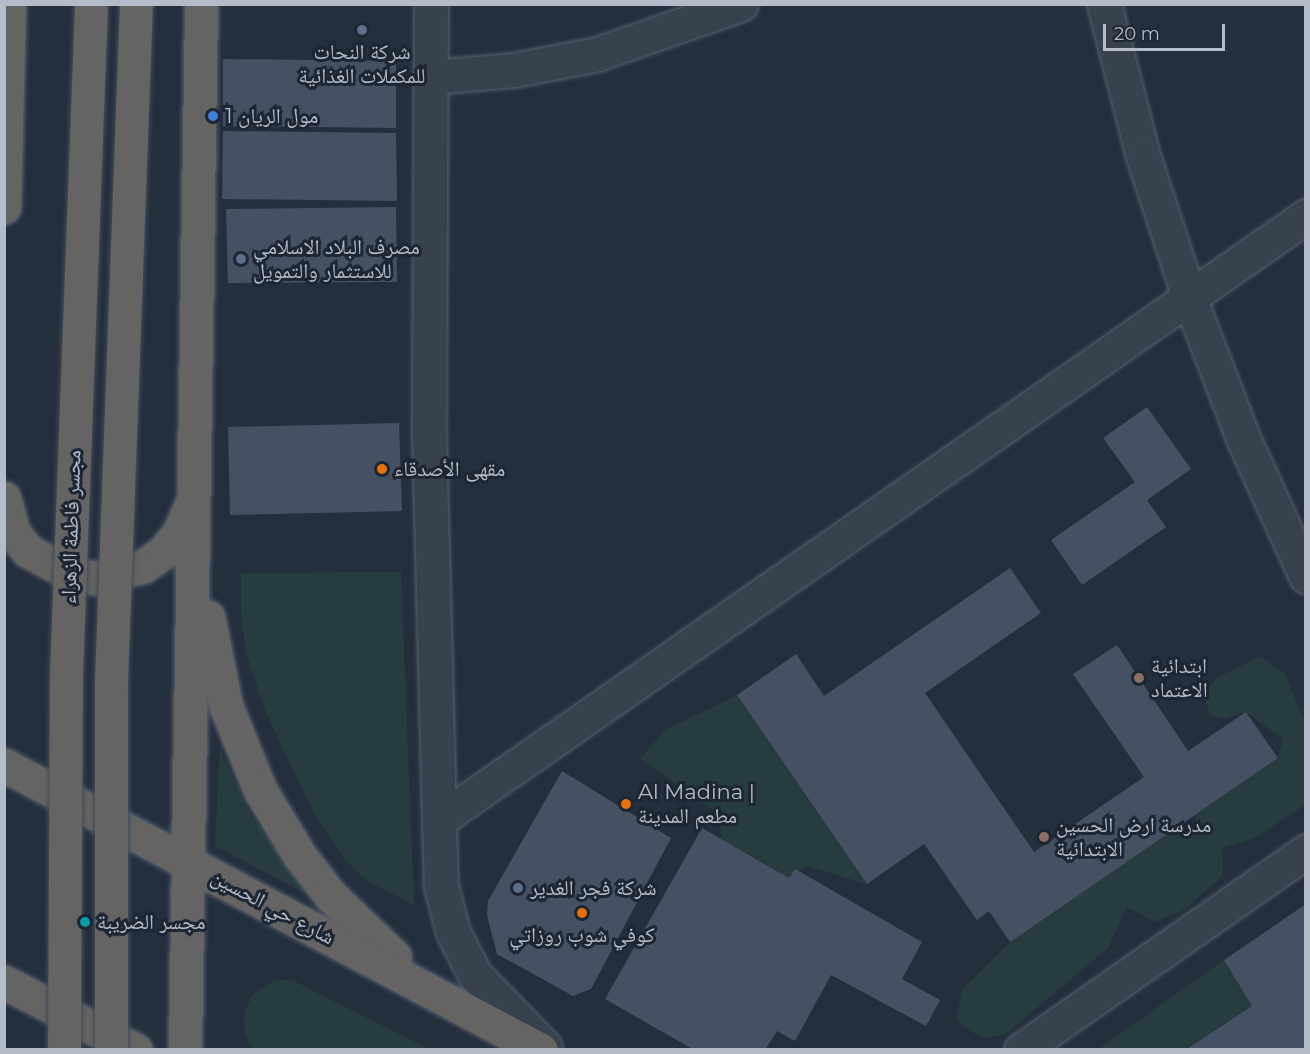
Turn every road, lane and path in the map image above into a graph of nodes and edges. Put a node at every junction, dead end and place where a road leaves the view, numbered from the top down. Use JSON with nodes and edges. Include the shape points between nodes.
{"nodes":[{"id":1,"x":9,"y":4,"type":"edge"},
{"id":2,"x":91,"y":4,"type":"edge"},
{"id":3,"x":136,"y":4,"type":"edge"},
{"id":4,"x":201,"y":4,"type":"edge"},
{"id":5,"x":431,"y":4,"type":"edge"},
{"id":6,"x":741,"y":4,"type":"edge"},
{"id":7,"x":1104,"y":4,"type":"edge"},
{"id":8,"x":431,"y":77,"type":"junction"},
{"id":9,"x":4,"y":207,"type":"edge"},
{"id":10,"x":1305,"y":216,"type":"edge"},
{"id":11,"x":1189,"y":297,"type":"junction"},
{"id":12,"x":196,"y":486,"type":"junction"},
{"id":13,"x":4,"y":498,"type":"edge"},
{"id":14,"x":1305,"y":576,"type":"edge"},
{"id":15,"x":4,"y":765,"type":"edge"},
{"id":16,"x":439,"y":820,"type":"junction"},
{"id":17,"x":1305,"y":851,"type":"edge"},
{"id":18,"x":187,"y":861,"type":"junction"},
{"id":19,"x":4,"y":982,"type":"edge"},
{"id":20,"x":448,"y":1000,"type":"junction"},
{"id":21,"x":64,"y":1050,"type":"edge"},
{"id":22,"x":111,"y":1050,"type":"edge"},
{"id":23,"x":136,"y":1050,"type":"edge"},
{"id":24,"x":185,"y":1050,"type":"edge"},
{"id":25,"x":541,"y":1050,"type":"edge"},
{"id":26,"x":549,"y":1050,"type":"edge"},
{"id":27,"x":1021,"y":1050,"type":"edge"}],
"edges":[{"from":1,"to":9,"type":"highway"},
{"from":2,"to":21,"type":"highway","name":"مجسر فاطمة الزهراء","bridge":true,"via":[[66,662]]},
{"from":3,"to":22,"type":"highway","bridge":true,"via":[[111,681]]},
{"from":4,"to":12,"type":"highway"},
{"from":5,"to":8,"type":"street"},
{"from":6,"to":8,"type":"street","via":[[597,54],[514,70]]},
{"from":7,"to":11,"type":"street","via":[[1143,156]]},
{"from":8,"to":16,"type":"street","via":[[429,436]]},
{"from":10,"to":11,"type":"street"},
{"from":11,"to":14,"type":"street","via":[[1243,438]]},
{"from":11,"to":16,"type":"street"},
{"from":12,"to":13,"type":"highway","via":[[191,510],[164,552],[144,566],[96,578],[71,574],[28,550],[13,532]]},
{"from":12,"to":18,"type":"highway"},
{"from":12,"to":20,"type":"highway","via":[[215,663],[234,729],[260,790],[300,856],[331,896],[379,945]]},
{"from":15,"to":18,"type":"highway","name":"شارع حي الحسين"},
{"from":16,"to":26,"type":"street","via":[[441,886],[457,940],[475,975]]},
{"from":17,"to":27,"type":"street"},
{"from":18,"to":20,"type":"highway","name":"شارع حي الحسين"},
{"from":18,"to":24,"type":"highway"},
{"from":19,"to":23,"type":"highway"},
{"from":20,"to":25,"type":"highway","name":"شارع حي الحسين"}]}
